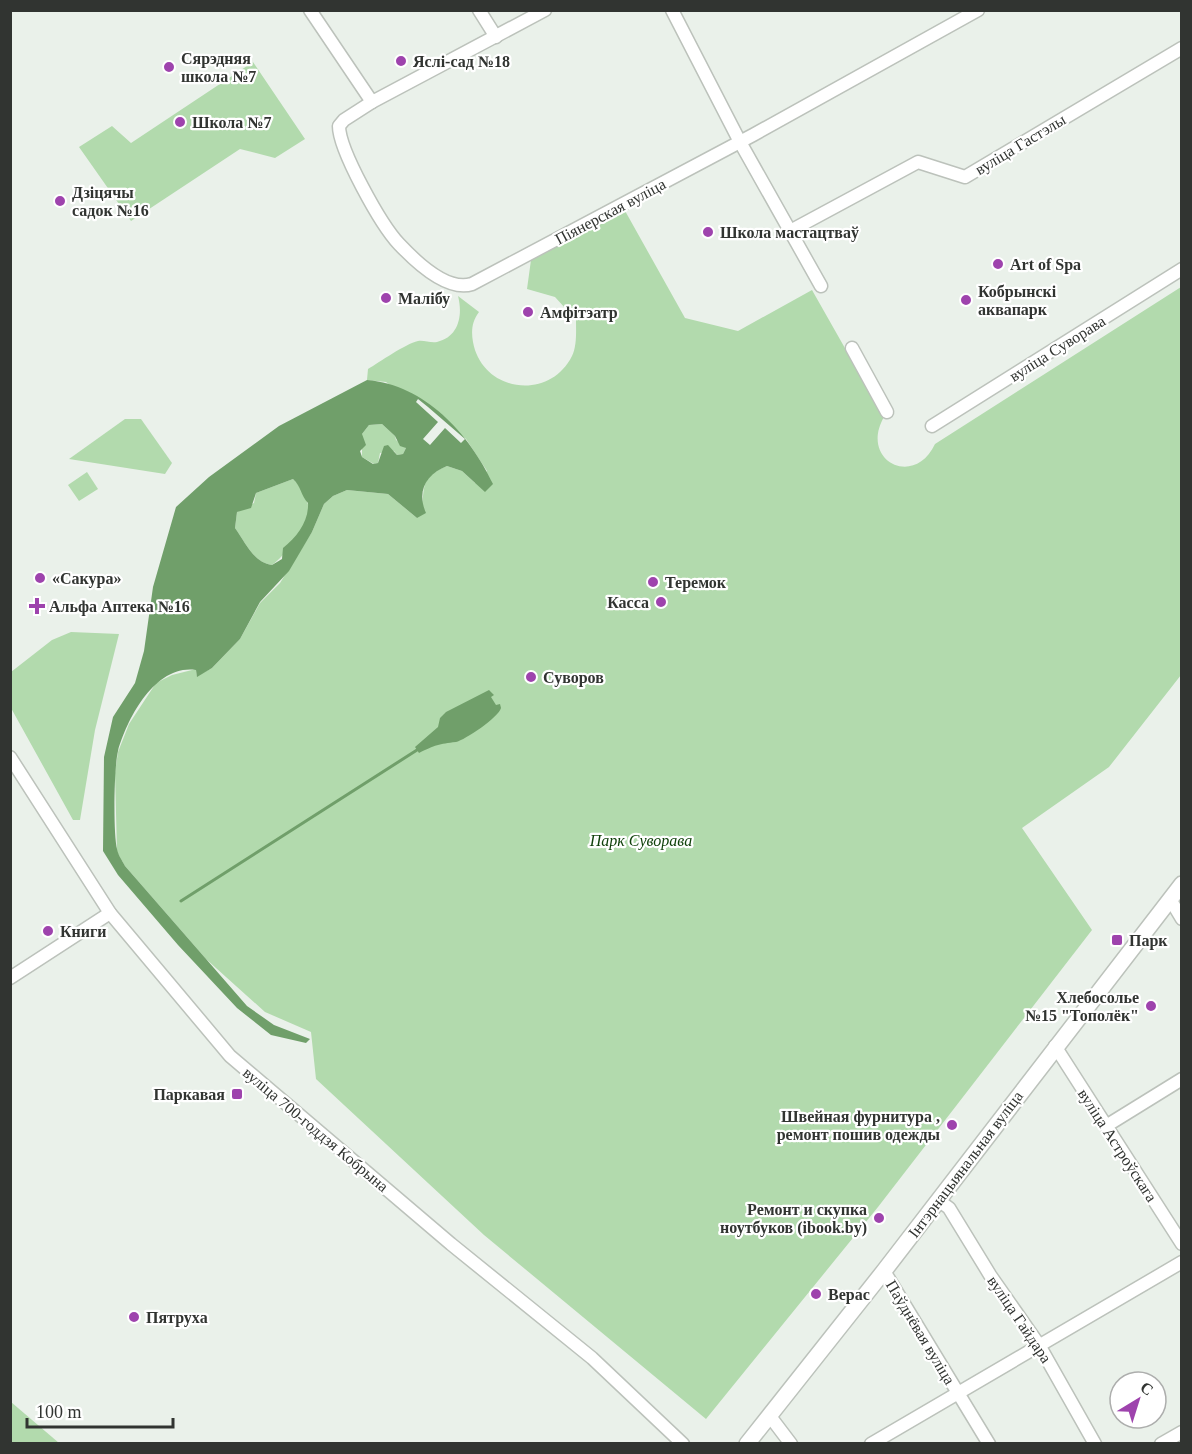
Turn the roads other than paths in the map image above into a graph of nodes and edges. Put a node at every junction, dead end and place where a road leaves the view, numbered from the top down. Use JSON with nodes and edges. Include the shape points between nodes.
{"nodes":[{"id":1,"x":310,"y":10,"type":"edge"},
{"id":2,"x":479,"y":10,"type":"edge"},
{"id":3,"x":545,"y":10,"type":"edge"},
{"id":4,"x":672,"y":10,"type":"edge"},
{"id":5,"x":978,"y":10,"type":"edge"},
{"id":6,"x":496,"y":37,"type":"junction"},
{"id":7,"x":1182,"y":48,"type":"edge"},
{"id":8,"x":372,"y":102,"type":"junction"},
{"id":9,"x":740,"y":142,"type":"junction"},
{"id":10,"x":790,"y":231,"type":"junction"},
{"id":11,"x":1182,"y":269,"type":"edge"},
{"id":12,"x":821,"y":286,"type":"dead end"},
{"id":13,"x":852,"y":348,"type":"dead end"},
{"id":14,"x":888,"y":412,"type":"dead end"},
{"id":15,"x":932,"y":426,"type":"dead end"},
{"id":16,"x":10,"y":757,"type":"edge"},
{"id":17,"x":1177,"y":892,"type":"edge"},
{"id":18,"x":110,"y":913,"type":"junction"},
{"id":19,"x":1182,"y":920,"type":"edge"},
{"id":20,"x":10,"y":978,"type":"edge"},
{"id":21,"x":1055,"y":1046,"type":"junction"},
{"id":22,"x":1182,"y":1079,"type":"edge"},
{"id":23,"x":1106,"y":1126,"type":"junction"},
{"id":24,"x":938,"y":1200,"type":"junction"},
{"id":25,"x":1182,"y":1244,"type":"edge"},
{"id":26,"x":1182,"y":1263,"type":"edge"},
{"id":27,"x":884,"y":1271,"type":"junction"},
{"id":28,"x":1040,"y":1345,"type":"junction"},
{"id":29,"x":958,"y":1394,"type":"junction"},
{"id":30,"x":769,"y":1415,"type":"junction"},
{"id":31,"x":1182,"y":1432,"type":"edge"},
{"id":32,"x":683,"y":1443,"type":"edge"},
{"id":33,"x":747,"y":1443,"type":"edge"},
{"id":34,"x":791,"y":1443,"type":"edge"},
{"id":35,"x":871,"y":1443,"type":"edge"},
{"id":36,"x":990,"y":1443,"type":"edge"},
{"id":37,"x":1095,"y":1443,"type":"edge"},
{"id":38,"x":1161,"y":1443,"type":"edge"}],
"edges":[{"from":1,"to":8,"type":"street"},
{"from":2,"to":6,"type":"street"},
{"from":3,"to":6,"type":"street"},
{"from":4,"to":9,"type":"street"},
{"from":5,"to":9,"type":"street","name":"Піянерская вуліца"},
{"from":6,"to":8,"type":"street"},
{"from":7,"to":10,"type":"street","name":"вуліца Гастэлы","via":[[965,177],[918,162]]},
{"from":8,"to":9,"type":"street","name":"Піянерская вуліца","via":[[339,126],[344,153],[398,243],[440,278],[464,287]]},
{"from":9,"to":10,"type":"street"},
{"from":10,"to":12,"type":"street"},
{"from":11,"to":15,"type":"street","name":"вуліца Суворава"},
{"from":13,"to":14,"type":"street"},
{"from":16,"to":18,"type":"street","name":"вуліца 700-годдзя Кобрына"},
{"from":17,"to":19,"type":"street"},
{"from":17,"to":21,"type":"main road","name":"Інтэрнацыянальная вуліца"},
{"from":18,"to":20,"type":"street"},
{"from":18,"to":32,"type":"street","name":"вуліца 700-годдзя Кобрына","via":[[230,1056],[592,1358]]},
{"from":21,"to":23,"type":"street","name":"вуліца Астроўскага"},
{"from":21,"to":24,"type":"main road","name":"Інтэрнацыянальная вуліца"},
{"from":22,"to":23,"type":"street"},
{"from":23,"to":25,"type":"street","name":"вуліца Астроўскага"},
{"from":24,"to":27,"type":"main road","name":"Інтэрнацыянальная вуліца"},
{"from":24,"to":28,"type":"street","name":"вуліца Гайдара","via":[[949,1208]]},
{"from":26,"to":28,"type":"street","name":"Паўднёвая вуліца"},
{"from":27,"to":29,"type":"street","name":"Паўднёвая вуліца"},
{"from":27,"to":30,"type":"main road","name":"Інтэрнацыянальная вуліца"},
{"from":28,"to":29,"type":"street","name":"Паўднёвая вуліца"},
{"from":28,"to":37,"type":"street","name":"вуліца Гайдара"},
{"from":29,"to":35,"type":"street","name":"Паўднёвая вуліца"},
{"from":29,"to":36,"type":"street","name":"Паўднёвая вуліца"},
{"from":30,"to":33,"type":"main road","name":"Інтэрнацыянальная вуліца"},
{"from":30,"to":34,"type":"street"},
{"from":31,"to":38,"type":"street"}]}
